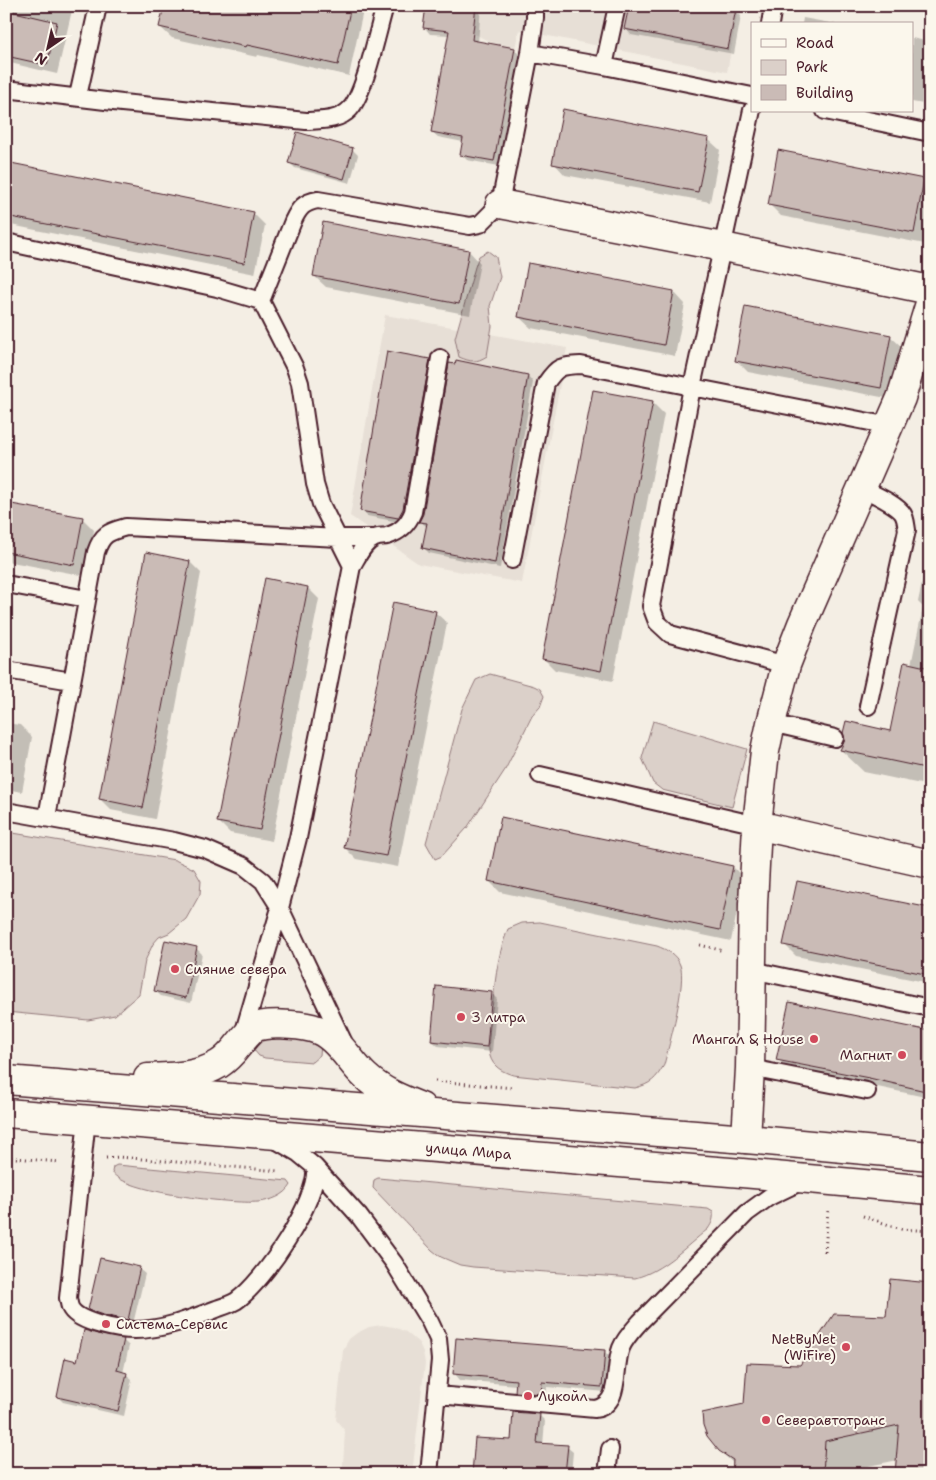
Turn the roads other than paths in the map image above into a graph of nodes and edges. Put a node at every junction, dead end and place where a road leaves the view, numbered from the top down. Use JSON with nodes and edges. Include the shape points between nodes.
{"nodes":[{"id":1,"x":98,"y":6,"type":"edge"},
{"id":2,"x":385,"y":6,"type":"edge"},
{"id":3,"x":535,"y":6,"type":"edge"},
{"id":4,"x":617,"y":6,"type":"edge"},
{"id":5,"x":774,"y":6,"type":"edge"},
{"id":6,"x":770,"y":22,"type":"edge"},
{"id":7,"x":530,"y":53,"type":"junction"},
{"id":8,"x":604,"y":66,"type":"junction"},
{"id":9,"x":6,"y":89,"type":"edge"},
{"id":10,"x":78,"y":96,"type":"junction"},
{"id":11,"x":751,"y":96,"type":"edge"},
{"id":12,"x":752,"y":112,"type":"edge"},
{"id":13,"x":830,"y":112,"type":"edge"},
{"id":14,"x":930,"y":133,"type":"edge"},
{"id":15,"x":500,"y":204,"type":"junction"},
{"id":16,"x":6,"y":242,"type":"edge"},
{"id":17,"x":723,"y":247,"type":"junction"},
{"id":18,"x":930,"y":290,"type":"edge"},
{"id":19,"x":261,"y":301,"type":"junction"},
{"id":20,"x":930,"y":304,"type":"edge"},
{"id":21,"x":440,"y":358,"type":"dead end"},
{"id":22,"x":692,"y":387,"type":"junction"},
{"id":23,"x":890,"y":426,"type":"junction"},
{"id":24,"x":862,"y":488,"type":"junction"},
{"id":25,"x":338,"y":538,"type":"junction"},
{"id":26,"x":375,"y":538,"type":"junction"},
{"id":27,"x":512,"y":560,"type":"dead end"},
{"id":28,"x":352,"y":566,"type":"junction"},
{"id":29,"x":6,"y":584,"type":"edge"},
{"id":30,"x":87,"y":598,"type":"junction"},
{"id":31,"x":786,"y":665,"type":"junction"},
{"id":32,"x":6,"y":670,"type":"edge"},
{"id":33,"x":72,"y":681,"type":"junction"},
{"id":34,"x":868,"y":706,"type":"dead end"},
{"id":35,"x":771,"y":723,"type":"junction"},
{"id":36,"x":835,"y":738,"type":"dead end"},
{"id":37,"x":540,"y":776,"type":"dead end"},
{"id":38,"x":6,"y":810,"type":"edge"},
{"id":39,"x":47,"y":817,"type":"junction"},
{"id":40,"x":757,"y":825,"type":"junction"},
{"id":41,"x":930,"y":864,"type":"edge"},
{"id":42,"x":280,"y":908,"type":"junction"},
{"id":43,"x":752,"y":970,"type":"junction"},
{"id":44,"x":930,"y":1008,"type":"edge"},
{"id":45,"x":239,"y":1046,"type":"junction"},
{"id":46,"x":353,"y":1062,"type":"junction"},
{"id":47,"x":750,"y":1068,"type":"junction"},
{"id":48,"x":17,"y":1081,"type":"edge"},
{"id":49,"x":867,"y":1091,"type":"dead end"},
{"id":50,"x":234,"y":1098,"type":"junction"},
{"id":51,"x":6,"y":1113,"type":"edge"},
{"id":52,"x":443,"y":1116,"type":"junction"},
{"id":53,"x":87,"y":1119,"type":"junction"},
{"id":54,"x":265,"y":1134,"type":"junction"},
{"id":55,"x":746,"y":1139,"type":"junction"},
{"id":56,"x":930,"y":1156,"type":"edge"},
{"id":57,"x":316,"y":1169,"type":"junction"},
{"id":58,"x":742,"y":1172,"type":"junction"},
{"id":59,"x":809,"y":1178,"type":"junction"},
{"id":60,"x":930,"y":1190,"type":"edge"},
{"id":61,"x":438,"y":1395,"type":"junction"},
{"id":62,"x":610,"y":1449,"type":"dead end"},
{"id":63,"x":429,"y":1474,"type":"edge"},
{"id":64,"x":607,"y":1474,"type":"edge"}],
"edges":[{"from":1,"to":10,"type":"lane"},
{"from":2,"to":10,"type":"lane","via":[[361,89],[350,109],[331,120],[306,121]]},
{"from":3,"to":7,"type":"lane"},
{"from":4,"to":8,"type":"lane"},
{"from":5,"to":6,"type":"lane"},
{"from":7,"to":8,"type":"lane"},
{"from":7,"to":15,"type":"lane"},
{"from":8,"to":11,"type":"lane"},
{"from":9,"to":10,"type":"lane"},
{"from":12,"to":17,"type":"lane"},
{"from":13,"to":14,"type":"lane"},
{"from":15,"to":17,"type":"main road"},
{"from":15,"to":19,"type":"lane","via":[[480,224],[470,226],[318,200],[307,202],[293,221]]},
{"from":16,"to":19,"type":"lane","via":[[216,288]]},
{"from":17,"to":18,"type":"main road"},
{"from":17,"to":22,"type":"lane"},
{"from":19,"to":25,"type":"lane","via":[[300,383],[315,484]]},
{"from":20,"to":23,"type":"main road","via":[[912,367]]},
{"from":21,"to":26,"type":"lane","via":[[413,512],[399,531]]},
{"from":22,"to":23,"type":"lane"},
{"from":22,"to":27,"type":"lane","via":[[581,366],[556,370],[546,383]]},
{"from":22,"to":31,"type":"lane","via":[[651,606],[657,622],[670,634]]},
{"from":23,"to":24,"type":"main road"},
{"from":24,"to":31,"type":"main road"},
{"from":24,"to":34,"type":"lane","via":[[897,508],[906,520]]},
{"from":25,"to":26,"type":"lane"},
{"from":25,"to":28,"type":"lane"},
{"from":25,"to":30,"type":"lane","via":[[126,527],[111,531],[100,539]]},
{"from":26,"to":28,"type":"lane","via":[[361,550]]},
{"from":28,"to":42,"type":"lane","via":[[298,838]]},
{"from":29,"to":30,"type":"lane"},
{"from":30,"to":33,"type":"lane"},
{"from":31,"to":35,"type":"main road"},
{"from":32,"to":33,"type":"lane"},
{"from":33,"to":39,"type":"lane"},
{"from":35,"to":36,"type":"lane"},
{"from":35,"to":40,"type":"main road"},
{"from":37,"to":40,"type":"lane"},
{"from":38,"to":39,"type":"lane"},
{"from":39,"to":42,"type":"lane","via":[[174,841],[226,857],[262,881]]},
{"from":40,"to":41,"type":"main road"},
{"from":40,"to":43,"type":"main road"},
{"from":42,"to":45,"type":"lane"},
{"from":42,"to":46,"type":"lane"},
{"from":43,"to":44,"type":"lane"},
{"from":43,"to":47,"type":"main road"},
{"from":45,"to":46,"type":"main road","via":[[260,1025],[312,1028],[334,1041]]},
{"from":45,"to":48,"type":"main road","via":[[226,1060],[208,1070],[189,1075]]},
{"from":45,"to":50,"type":"main road"},
{"from":46,"to":52,"type":"main road","via":[[364,1075],[390,1094]]},
{"from":47,"to":49,"type":"lane"},
{"from":47,"to":55,"type":"main road"},
{"from":48,"to":50,"type":"main road"},
{"from":50,"to":52,"type":"main road"},
{"from":50,"to":54,"type":"main road","via":[[236,1112],[243,1122]]},
{"from":51,"to":53,"type":"main road","name":"улица Мира"},
{"from":52,"to":55,"type":"main road"},
{"from":53,"to":54,"type":"main road","name":"улица Мира"},
{"from":53,"to":57,"type":"lane","via":[[68,1298],[70,1308],[76,1314],[88,1321],[118,1328],[135,1330],[162,1326],[236,1302],[253,1287],[280,1251],[312,1191]]},
{"from":54,"to":57,"type":"lane","via":[[298,1153]]},
{"from":54,"to":58,"type":"main road","name":"улица Мира"},
{"from":55,"to":56,"type":"main road"},
{"from":55,"to":58,"type":"main road"},
{"from":57,"to":61,"type":"lane","via":[[385,1250],[430,1322],[438,1339]]},
{"from":58,"to":59,"type":"main road","name":"улица Мира"},
{"from":59,"to":60,"type":"main road","name":"улица Мира"},
{"from":59,"to":61,"type":"lane","via":[[769,1197],[747,1213],[640,1322],[622,1347],[616,1365],[614,1393],[603,1407],[595,1409]]},
{"from":61,"to":63,"type":"lane"},
{"from":62,"to":64,"type":"lane"}]}
